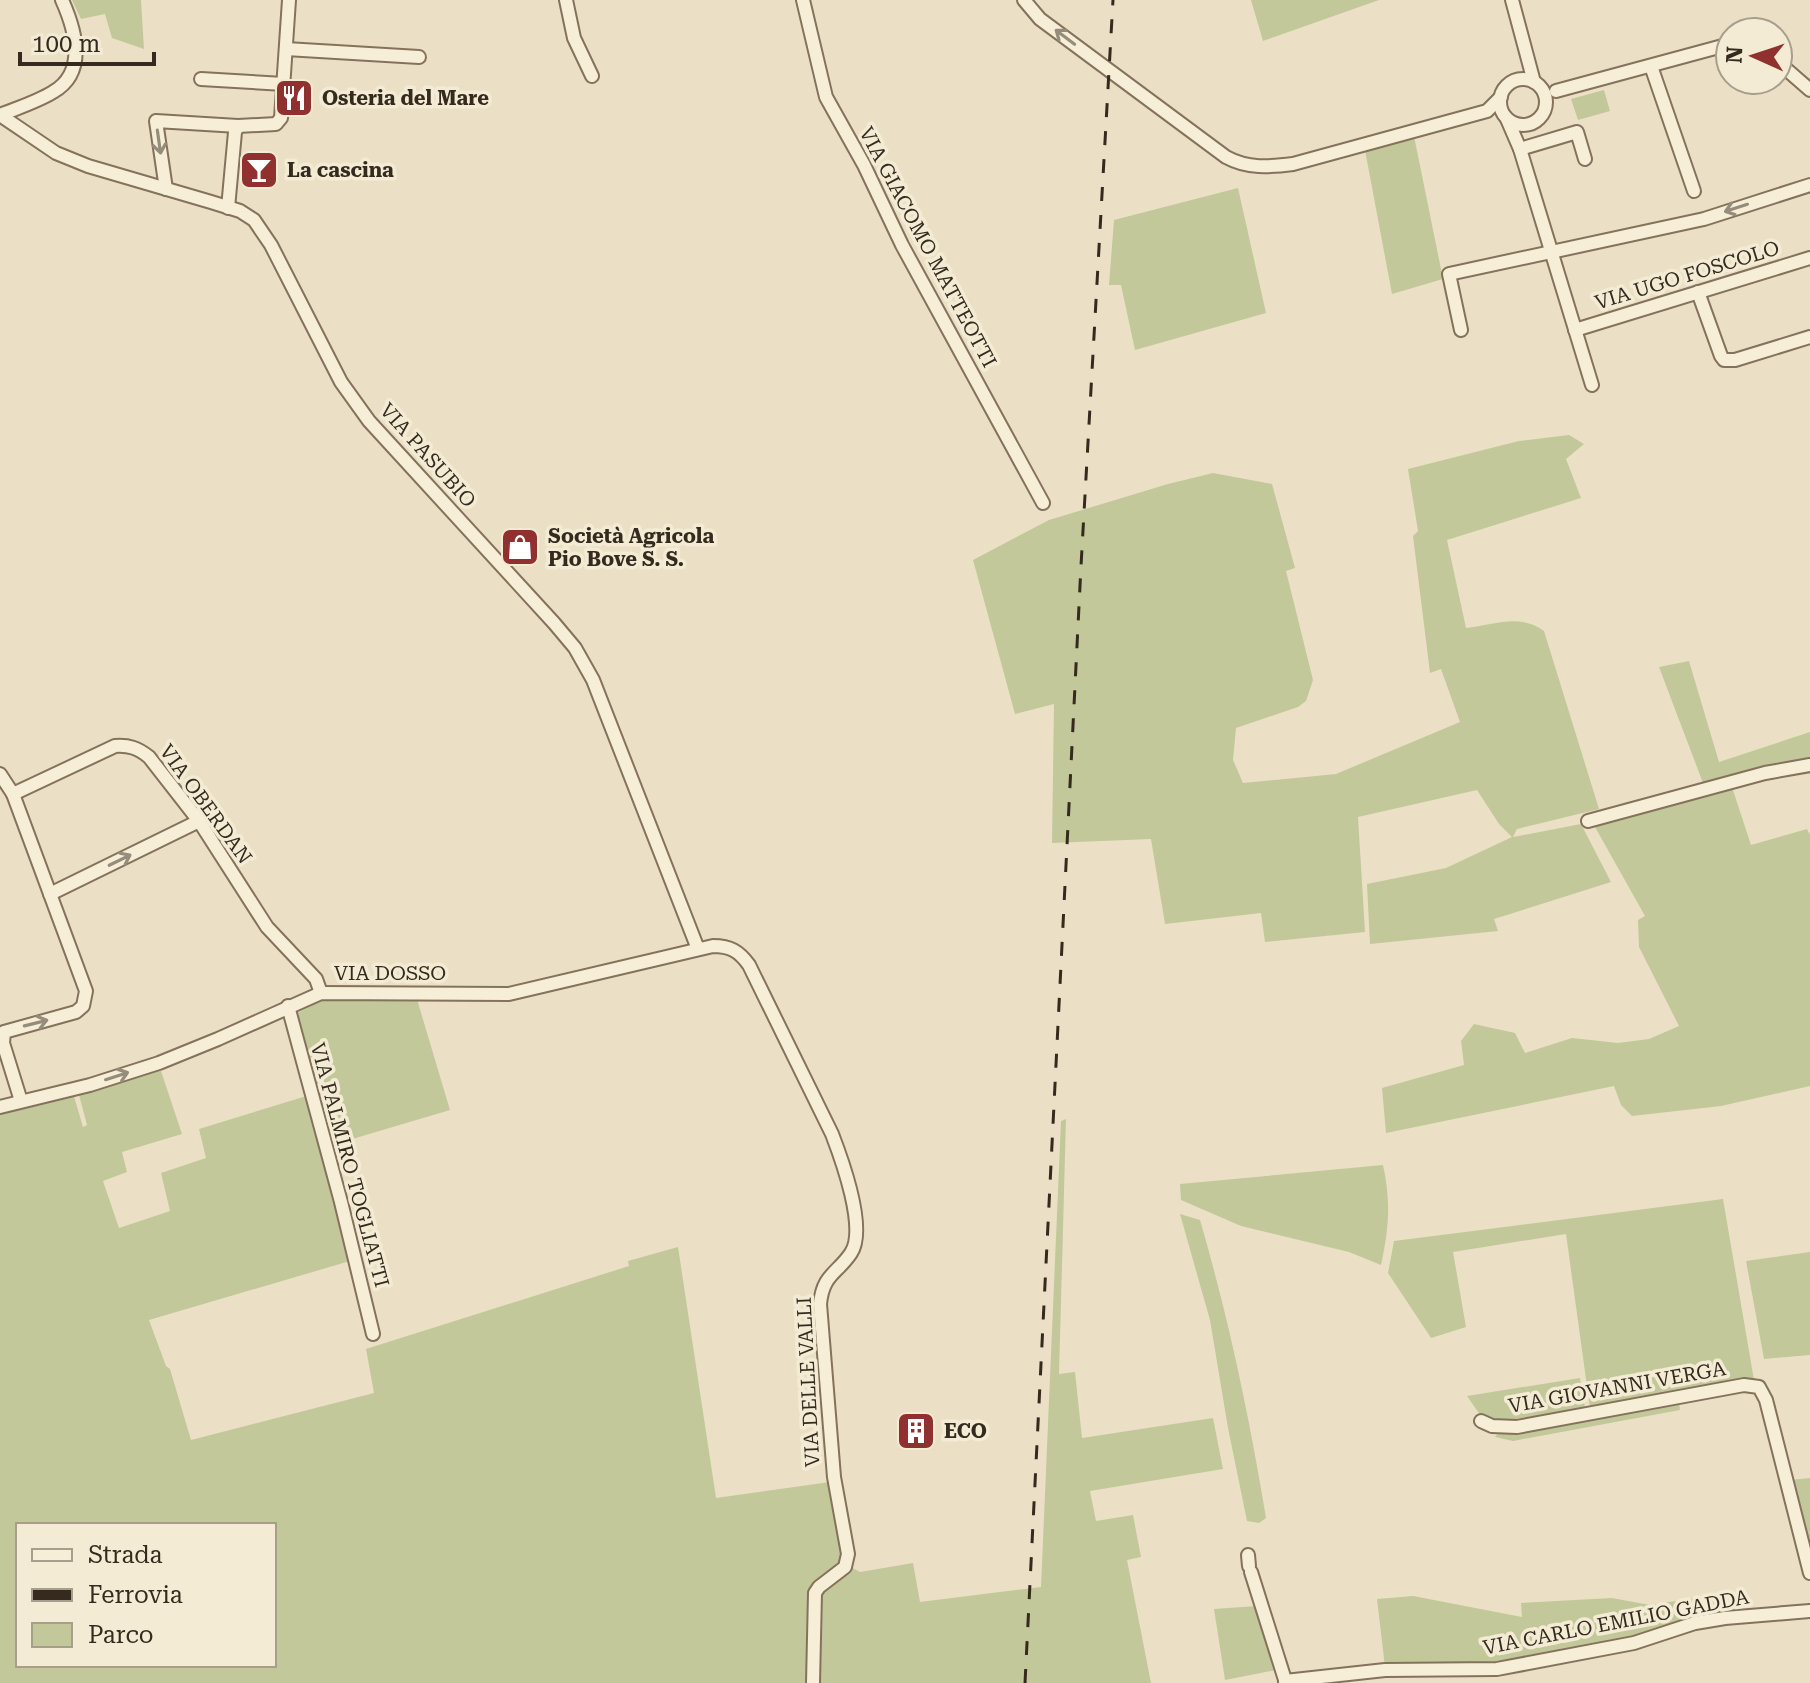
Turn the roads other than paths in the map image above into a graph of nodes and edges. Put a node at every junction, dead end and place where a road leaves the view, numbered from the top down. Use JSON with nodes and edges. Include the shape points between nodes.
{"nodes":[{"id":1,"x":62,"y":0,"type":"edge"},
{"id":2,"x":289,"y":0,"type":"edge"},
{"id":3,"x":566,"y":0,"type":"edge"},
{"id":4,"x":803,"y":0,"type":"edge"},
{"id":5,"x":1024,"y":0,"type":"edge"},
{"id":6,"x":1512,"y":0,"type":"edge"},
{"id":7,"x":1714,"y":48,"type":"edge"},
{"id":8,"x":286,"y":49,"type":"junction"},
{"id":9,"x":1526,"y":55,"type":"junction"},
{"id":10,"x":419,"y":57,"type":"dead end"},
{"id":11,"x":1651,"y":66,"type":"junction"},
{"id":12,"x":592,"y":76,"type":"dead end"},
{"id":13,"x":1794,"y":76,"type":"edge"},
{"id":14,"x":201,"y":79,"type":"dead end"},
{"id":15,"x":1512,"y":82,"type":"junction"},
{"id":16,"x":284,"y":84,"type":"junction"},
{"id":17,"x":1537,"y":85,"type":"junction"},
{"id":18,"x":1810,"y":90,"type":"edge"},
{"id":19,"x":1556,"y":91,"type":"junction"},
{"id":20,"x":1501,"y":97,"type":"junction"},
{"id":21,"x":1545,"y":106,"type":"junction"},
{"id":22,"x":1487,"y":111,"type":"junction"},
{"id":23,"x":1506,"y":118,"type":"junction"},
{"id":24,"x":3,"y":120,"type":"edge"},
{"id":25,"x":1529,"y":124,"type":"junction"},
{"id":26,"x":238,"y":126,"type":"junction"},
{"id":27,"x":1520,"y":149,"type":"junction"},
{"id":28,"x":1585,"y":159,"type":"dead end"},
{"id":29,"x":1810,"y":185,"type":"edge"},
{"id":30,"x":166,"y":189,"type":"junction"},
{"id":31,"x":1694,"y":191,"type":"dead end"},
{"id":32,"x":228,"y":208,"type":"junction"},
{"id":33,"x":1552,"y":251,"type":"junction"},
{"id":34,"x":1810,"y":258,"type":"edge"},
{"id":35,"x":1698,"y":292,"type":"junction"},
{"id":36,"x":1461,"y":330,"type":"dead end"},
{"id":37,"x":1575,"y":330,"type":"junction"},
{"id":38,"x":1810,"y":337,"type":"edge"},
{"id":39,"x":1592,"y":385,"type":"dead end"},
{"id":40,"x":1043,"y":503,"type":"dead end"},
{"id":41,"x":1810,"y":765,"type":"edge"},
{"id":42,"x":0,"y":774,"type":"edge"},
{"id":43,"x":13,"y":794,"type":"junction"},
{"id":44,"x":199,"y":821,"type":"junction"},
{"id":45,"x":1588,"y":821,"type":"dead end"},
{"id":46,"x":50,"y":894,"type":"junction"},
{"id":47,"x":698,"y":949,"type":"junction"},
{"id":48,"x":321,"y":993,"type":"junction"},
{"id":49,"x":288,"y":1006,"type":"junction"},
{"id":50,"x":6,"y":1071,"type":"edge"},
{"id":51,"x":21,"y":1101,"type":"junction"},
{"id":52,"x":0,"y":1107,"type":"edge"},
{"id":53,"x":373,"y":1334,"type":"dead end"},
{"id":54,"x":1481,"y":1421,"type":"dead end"},
{"id":55,"x":1251,"y":1567,"type":"dead end"},
{"id":56,"x":1810,"y":1573,"type":"edge"},
{"id":57,"x":1810,"y":1611,"type":"edge"},
{"id":58,"x":1286,"y":1682,"type":"edge"},
{"id":59,"x":813,"y":1683,"type":"edge"}],
"edges":[{"from":1,"to":24,"type":"street","via":[[76,37],[66,81],[37,99],[20,119]]},
{"from":2,"to":8,"type":"street"},
{"from":3,"to":12,"type":"street","via":[[574,38]]},
{"from":4,"to":40,"type":"street","name":"VIA GIACOMO MATTEOTTI","via":[[826,97]]},
{"from":22,"to":5,"type":"street","one_way":true,"via":[[1293,164],[1242,165],[1040,19]]},
{"from":6,"to":9,"type":"street"},
{"from":7,"to":11,"type":"street"},
{"from":8,"to":10,"type":"street"},
{"from":8,"to":16,"type":"street"},
{"from":9,"to":15,"type":"street"},
{"from":9,"to":17,"type":"street"},
{"from":11,"to":19,"type":"street"},
{"from":11,"to":31,"type":"street"},
{"from":13,"to":18,"type":"street"},
{"from":14,"to":16,"type":"street"},
{"from":15,"to":17,"type":"street"},
{"from":15,"to":20,"type":"street"},
{"from":16,"to":26,"type":"street","via":[[276,124]]},
{"from":17,"to":19,"type":"street"},
{"from":17,"to":21,"type":"street"},
{"from":19,"to":21,"type":"street"},
{"from":20,"to":22,"type":"street"},
{"from":20,"to":23,"type":"street"},
{"from":21,"to":25,"type":"street"},
{"from":22,"to":23,"type":"street"},
{"from":23,"to":25,"type":"street"},
{"from":23,"to":27,"type":"street"},
{"from":24,"to":30,"type":"street","name":"VIA PASUBIO","via":[[56,153]]},
{"from":25,"to":27,"type":"street"},
{"from":26,"to":30,"type":"street","one_way":true,"via":[[156,121]]},
{"from":26,"to":32,"type":"street"},
{"from":27,"to":28,"type":"street","via":[[1577,132]]},
{"from":27,"to":33,"type":"street"},
{"from":29,"to":33,"type":"street","one_way":true,"via":[[1704,219]]},
{"from":30,"to":32,"type":"street","name":"VIA PASUBIO"},
{"from":32,"to":47,"type":"street","name":"VIA PASUBIO","via":[[254,220],[271,245],[341,382],[369,421],[575,648],[593,680]]},
{"from":33,"to":36,"type":"street","via":[[1449,274]]},
{"from":33,"to":37,"type":"street"},
{"from":34,"to":35,"type":"street","name":"VIA UGO FOSCOLO"},
{"from":35,"to":37,"type":"street","name":"VIA UGO FOSCOLO"},
{"from":35,"to":38,"type":"street","via":[[1724,360]]},
{"from":37,"to":39,"type":"street"},
{"from":41,"to":45,"type":"street"},
{"from":42,"to":43,"type":"street"},
{"from":43,"to":44,"type":"street","name":"VIA OBERDAN","via":[[115,746],[132,747],[149,757]]},
{"from":43,"to":46,"type":"street"},
{"from":46,"to":44,"type":"street","one_way":true},
{"from":44,"to":48,"type":"street","name":"VIA OBERDAN","via":[[267,927],[316,979]]},
{"from":50,"to":46,"type":"street","one_way":true,"via":[[4,1032],[76,1012],[86,999]]},
{"from":47,"to":48,"type":"street","name":"VIA DOSSO","via":[[509,994]]},
{"from":47,"to":59,"type":"street","name":"VIA DELLE VALLI","via":[[726,946],[749,965],[832,1134],[857,1227],[855,1247],[824,1282],[820,1304],[834,1477],[848,1554],[845,1567],[815,1593]]},
{"from":48,"to":49,"type":"street","name":"VIA DOSSO"},
{"from":51,"to":49,"type":"street","name":"VIA DOSSO","one_way":true,"via":[[159,1063]]},
{"from":49,"to":53,"type":"street","name":"VIA PALMIRO TOGLIATTI"},
{"from":50,"to":51,"type":"street"},
{"from":51,"to":52,"type":"street","name":"VIA DOSSO"},
{"from":54,"to":56,"type":"street","name":"VIA GIOVANNI VERGA","via":[[1517,1427],[1744,1385],[1759,1387]]},
{"from":55,"to":58,"type":"street"},
{"from":57,"to":58,"type":"street","name":"VIA CARLO EMILIO GADDA","via":[[1695,1623],[1634,1643],[1497,1669],[1385,1670]]}]}
